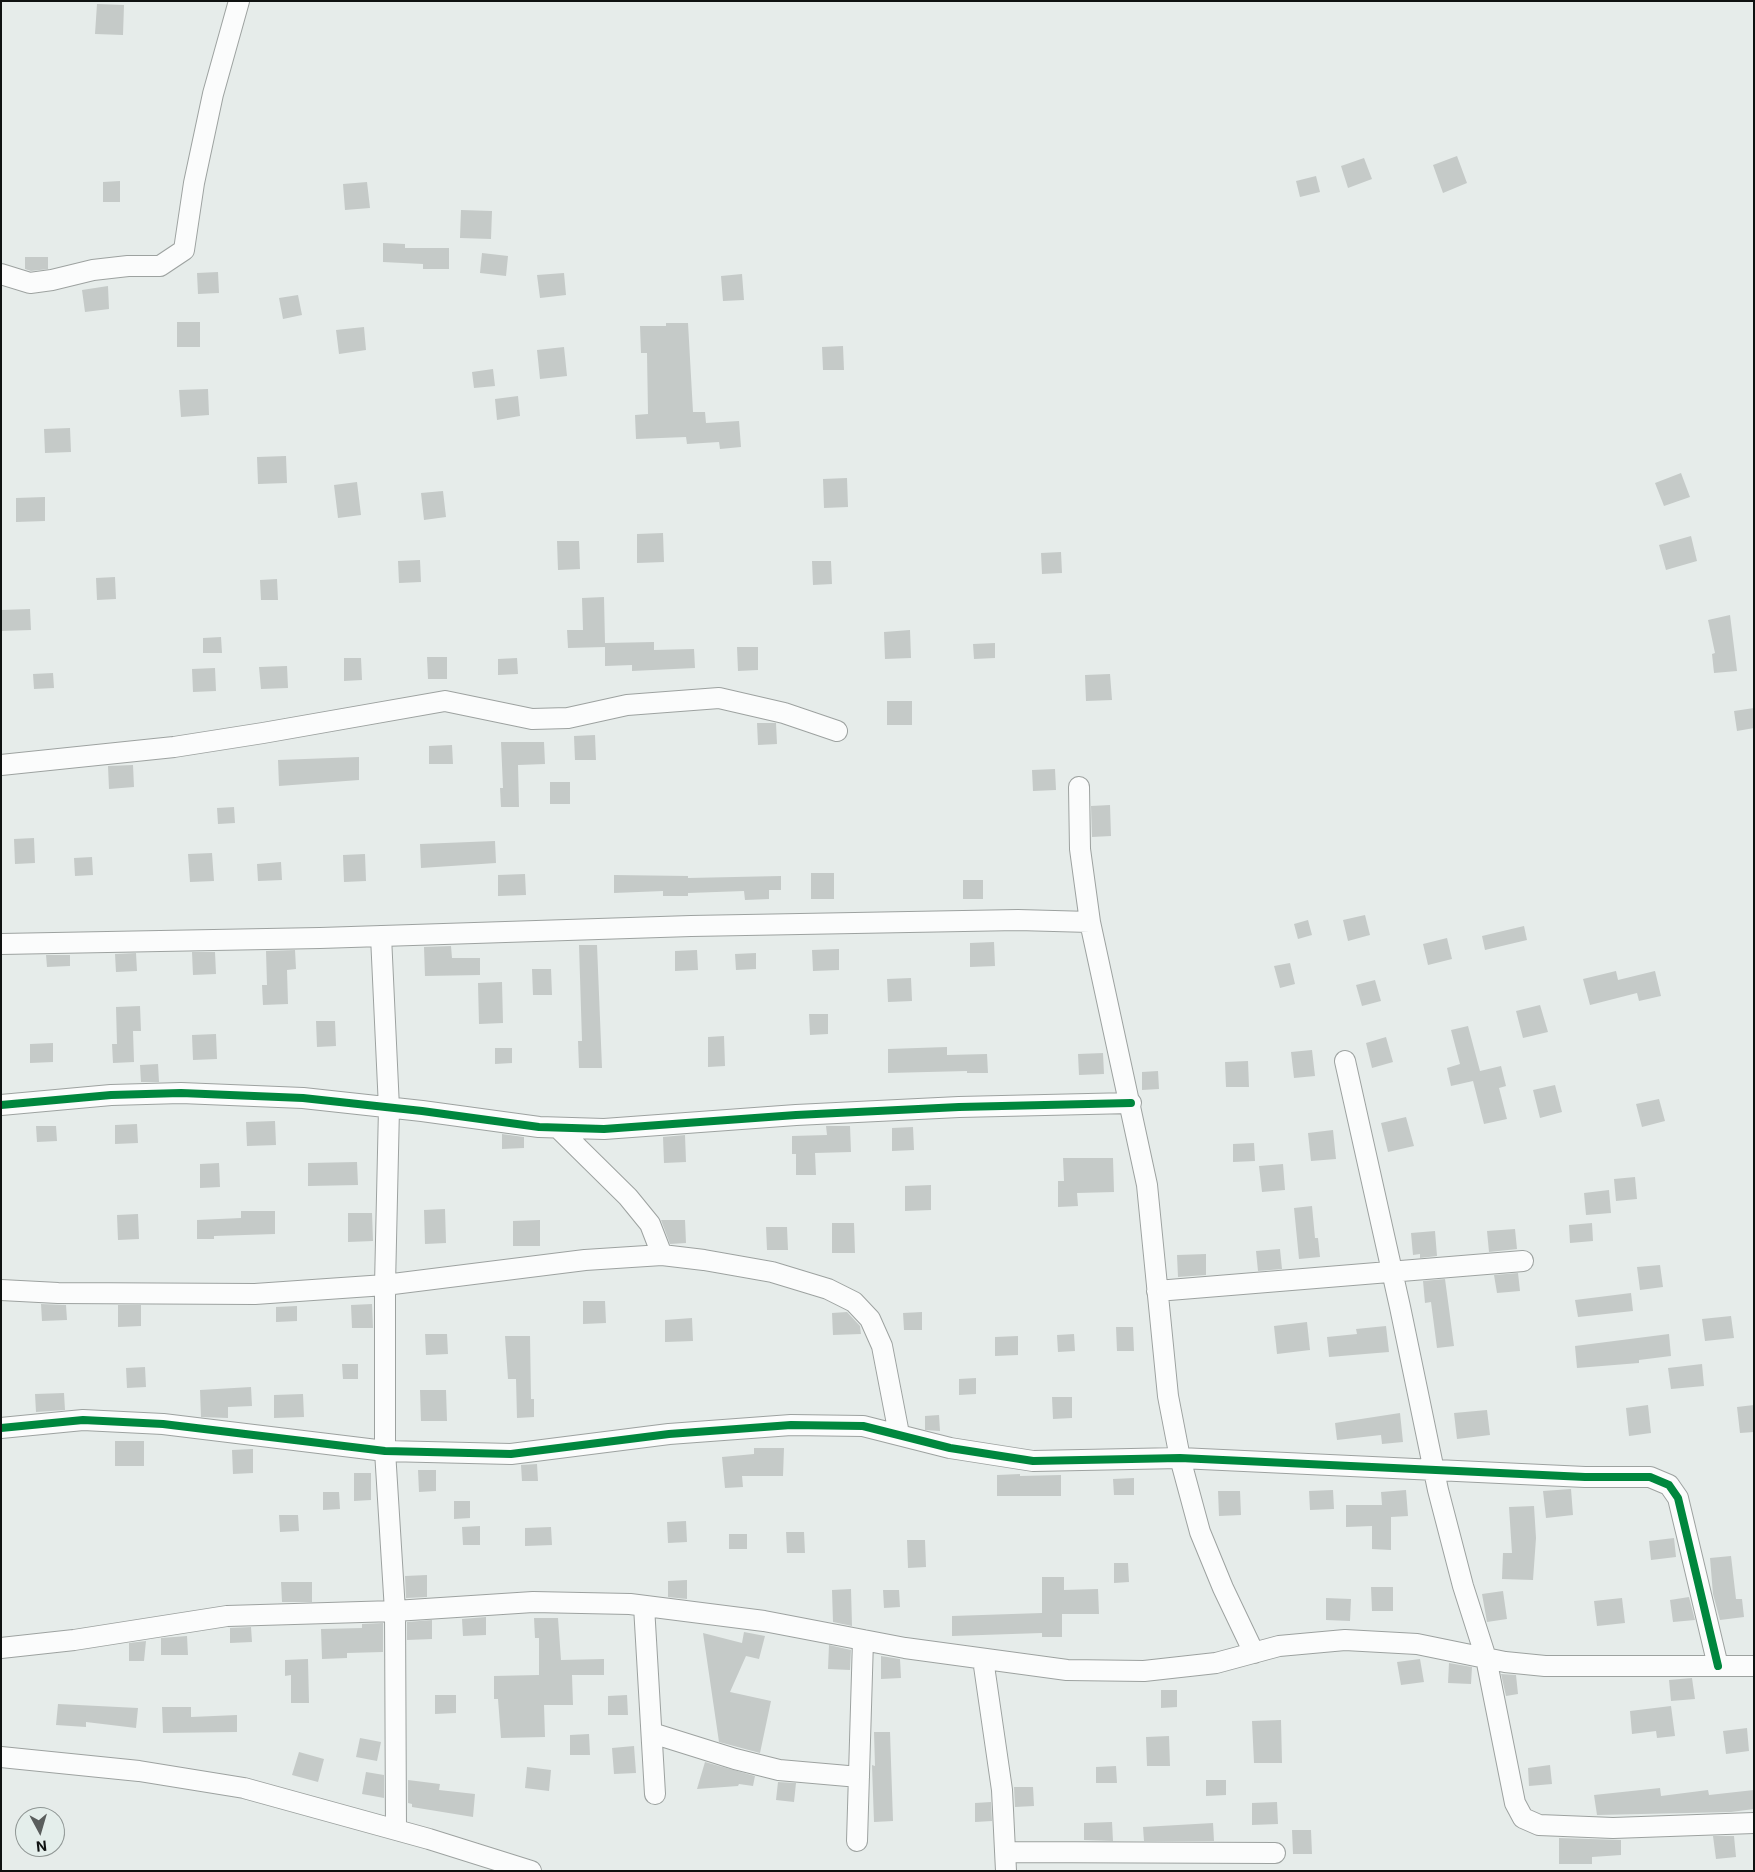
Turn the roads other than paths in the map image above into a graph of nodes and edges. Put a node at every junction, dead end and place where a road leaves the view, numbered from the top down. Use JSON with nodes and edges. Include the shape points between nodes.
{"nodes":[{"id":1,"x":240,"y":1,"type":"edge"},
{"id":2,"x":1,"y":274,"type":"edge"},
{"id":3,"x":837,"y":731,"type":"dead end"},
{"id":4,"x":1,"y":765,"type":"edge"},
{"id":5,"x":1080,"y":787,"type":"dead end"},
{"id":6,"x":1090,"y":922,"type":"junction"},
{"id":7,"x":381,"y":936,"type":"junction"},
{"id":8,"x":1,"y":944,"type":"edge"},
{"id":9,"x":1345,"y":1061,"type":"dead end"},
{"id":10,"x":1131,"y":1103,"type":"junction"},
{"id":11,"x":1,"y":1105,"type":"edge"},
{"id":12,"x":390,"y":1108,"type":"junction"},
{"id":13,"x":558,"y":1128,"type":"junction"},
{"id":14,"x":662,"y":1255,"type":"junction"},
{"id":15,"x":1523,"y":1261,"type":"dead end"},
{"id":16,"x":1392,"y":1270,"type":"junction"},
{"id":17,"x":384,"y":1285,"type":"junction"},
{"id":18,"x":1,"y":1290,"type":"edge"},
{"id":19,"x":1157,"y":1291,"type":"junction"},
{"id":20,"x":1,"y":1428,"type":"edge"},
{"id":21,"x":899,"y":1434,"type":"junction"},
{"id":22,"x":385,"y":1452,"type":"junction"},
{"id":23,"x":1180,"y":1458,"type":"junction"},
{"id":24,"x":1434,"y":1470,"type":"junction"},
{"id":25,"x":644,"y":1606,"type":"junction"},
{"id":26,"x":395,"y":1611,"type":"junction"},
{"id":27,"x":863,"y":1640,"type":"junction"},
{"id":28,"x":1,"y":1648,"type":"edge"},
{"id":29,"x":1254,"y":1653,"type":"junction"},
{"id":30,"x":983,"y":1658,"type":"junction"},
{"id":31,"x":1486,"y":1658,"type":"junction"},
{"id":32,"x":1718,"y":1666,"type":"junction"},
{"id":33,"x":1754,"y":1666,"type":"edge"},
{"id":34,"x":652,"y":1733,"type":"junction"},
{"id":35,"x":1,"y":1757,"type":"edge"},
{"id":36,"x":859,"y":1777,"type":"junction"},
{"id":37,"x":655,"y":1794,"type":"dead end"},
{"id":38,"x":1754,"y":1823,"type":"edge"},
{"id":39,"x":396,"y":1830,"type":"junction"},
{"id":40,"x":857,"y":1841,"type":"dead end"},
{"id":41,"x":1275,"y":1853,"type":"dead end"},
{"id":42,"x":1005,"y":1862,"type":"edge"},
{"id":43,"x":531,"y":1871,"type":"edge"}],
"edges":[{"from":1,"to":2,"type":"street","via":[[213,94],[184,250],[160,266],[93,270],[30,282]]},
{"from":3,"to":4,"type":"street","via":[[784,713],[719,698],[627,705],[568,718],[532,719],[445,701],[184,745]]},
{"from":5,"to":6,"type":"street","via":[[1080,850]]},
{"from":6,"to":7,"type":"street","via":[[1018,920],[692,926]]},
{"from":6,"to":10,"type":"street"},
{"from":7,"to":8,"type":"street"},
{"from":7,"to":12,"type":"street"},
{"from":9,"to":16,"type":"street"},
{"from":10,"to":13,"type":"street","via":[[796,1116],[604,1129]]},
{"from":10,"to":19,"type":"street","via":[[1147,1185]]},
{"from":11,"to":12,"type":"street","via":[[112,1095],[181,1093],[302,1098]]},
{"from":12,"to":13,"type":"street"},
{"from":12,"to":17,"type":"street"},
{"from":13,"to":14,"type":"street","via":[[628,1197],[650,1224]]},
{"from":14,"to":17,"type":"street","via":[[585,1260]]},
{"from":14,"to":21,"type":"street","via":[[772,1272],[828,1289],[854,1302],[870,1320],[882,1346]]},
{"from":15,"to":16,"type":"street"},
{"from":16,"to":19,"type":"street"},
{"from":16,"to":24,"type":"street"},
{"from":17,"to":18,"type":"street","via":[[255,1294]]},
{"from":17,"to":22,"type":"street"},
{"from":19,"to":23,"type":"street","via":[[1168,1396]]},
{"from":20,"to":22,"type":"street","via":[[83,1420],[163,1424]]},
{"from":21,"to":22,"type":"street","via":[[863,1426],[791,1425],[669,1434],[511,1454]]},
{"from":21,"to":23,"type":"street","via":[[950,1448],[1033,1460]]},
{"from":22,"to":26,"type":"street"},
{"from":23,"to":24,"type":"street"},
{"from":23,"to":29,"type":"street","via":[[1200,1532]]},
{"from":24,"to":31,"type":"street","via":[[1463,1586]]},
{"from":24,"to":32,"type":"street","via":[[1650,1477],[1669,1485],[1678,1498]]},
{"from":25,"to":26,"type":"street","via":[[533,1602]]},
{"from":25,"to":27,"type":"street","via":[[764,1621]]},
{"from":25,"to":34,"type":"street"},
{"from":26,"to":28,"type":"street","via":[[227,1616]]},
{"from":26,"to":39,"type":"street"},
{"from":27,"to":30,"type":"street"},
{"from":27,"to":36,"type":"street"},
{"from":29,"to":30,"type":"street","via":[[1216,1662],[1144,1671],[1066,1670]]},
{"from":29,"to":31,"type":"street","via":[[1279,1646],[1345,1640],[1418,1644]]},
{"from":30,"to":42,"type":"street","via":[[1002,1790]]},
{"from":31,"to":32,"type":"street","via":[[1545,1666]]},
{"from":31,"to":38,"type":"street","via":[[1515,1803],[1524,1818],[1539,1824],[1613,1828]]},
{"from":32,"to":33,"type":"street"},
{"from":34,"to":36,"type":"street","via":[[779,1770]]},
{"from":34,"to":37,"type":"street"},
{"from":35,"to":39,"type":"street","via":[[139,1771],[244,1788]]},
{"from":36,"to":40,"type":"street"},
{"from":39,"to":43,"type":"street"},
{"from":41,"to":42,"type":"street"}]}
